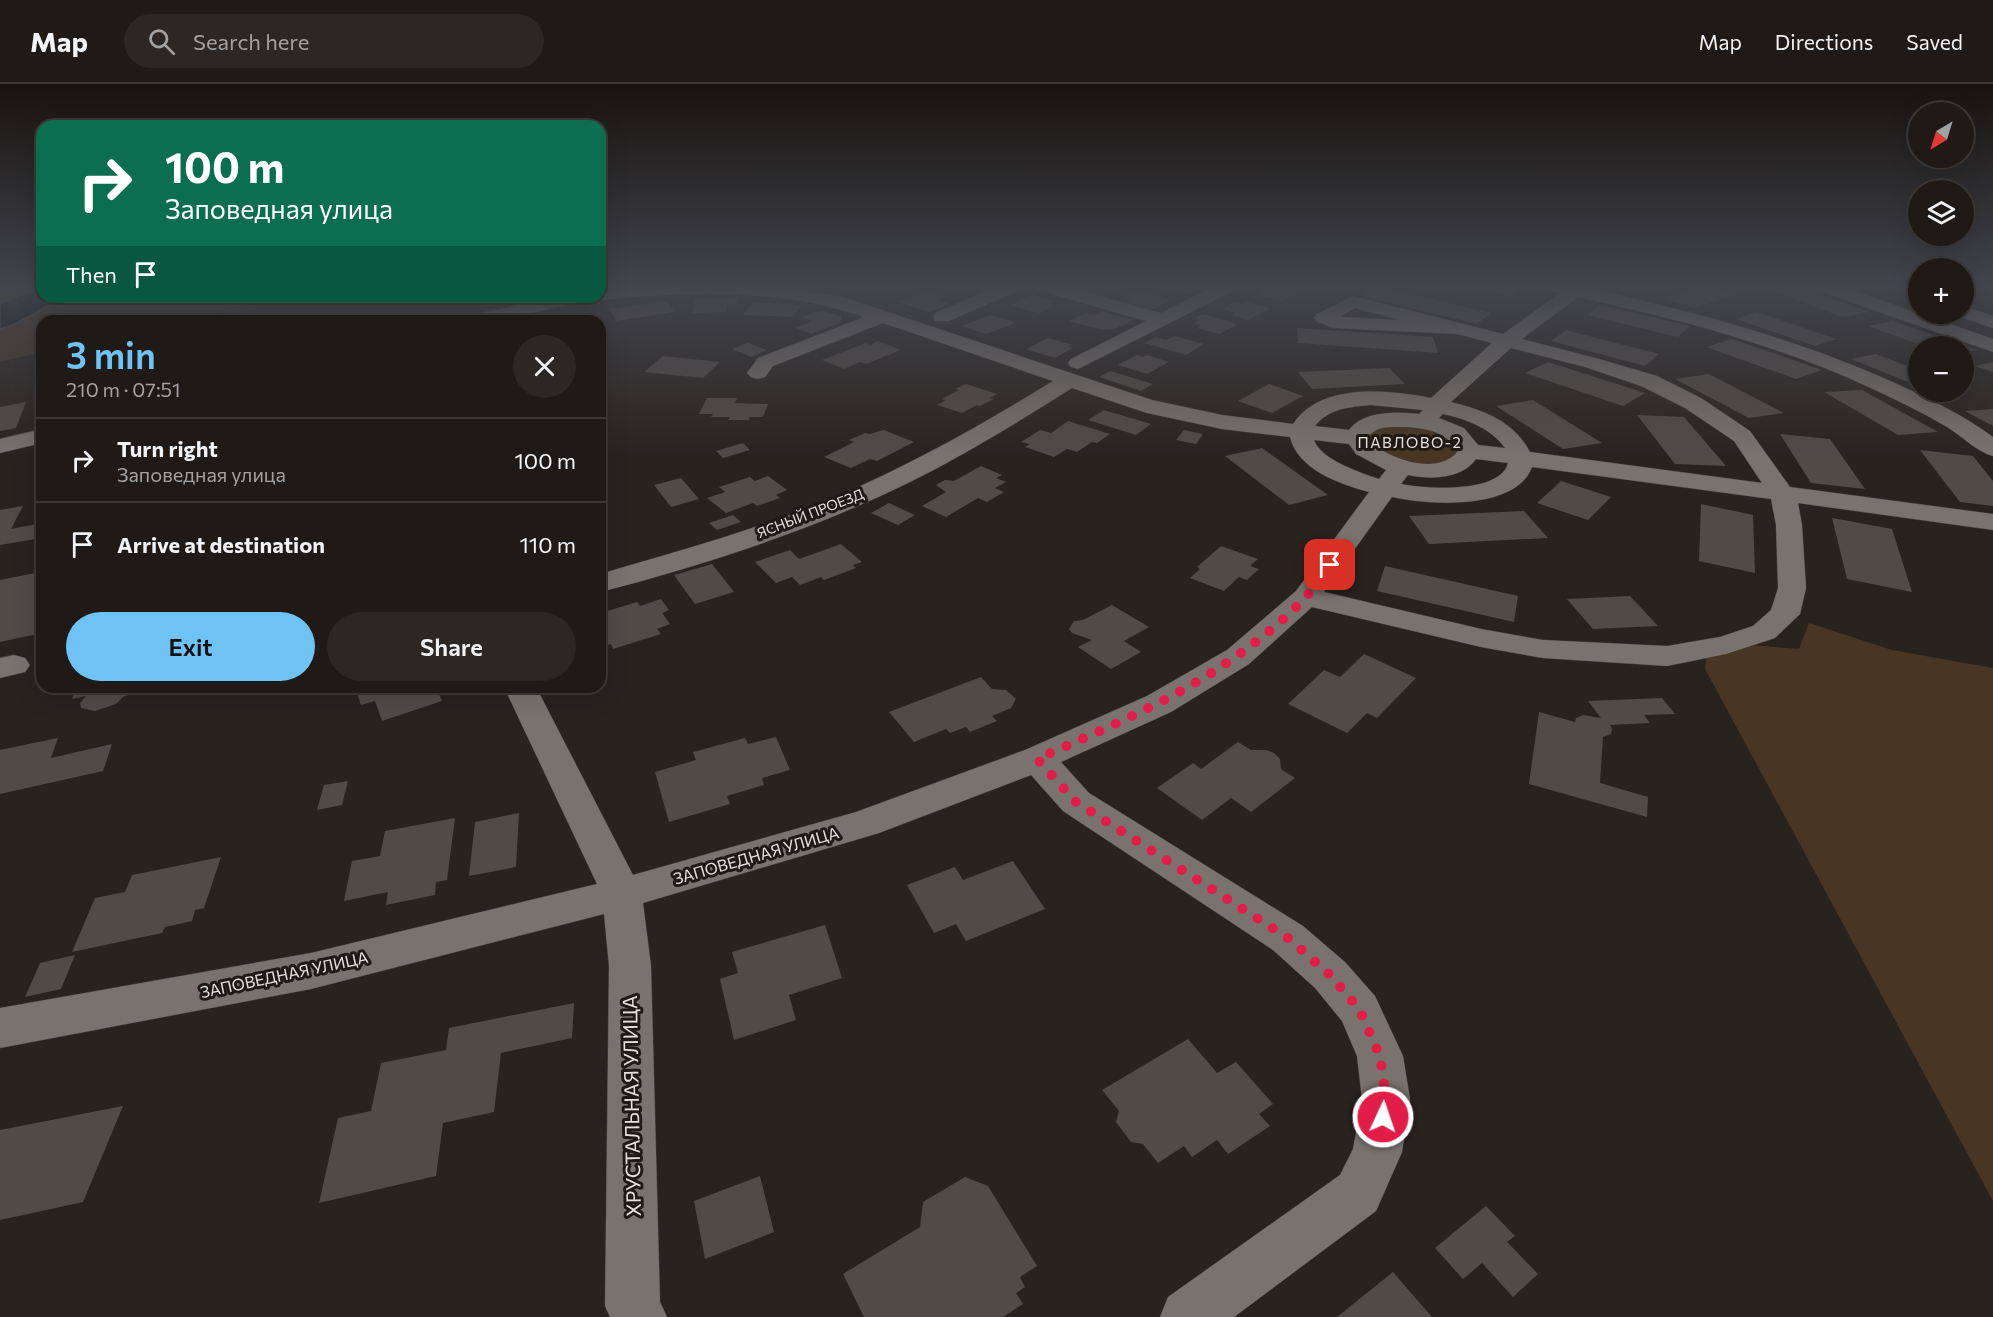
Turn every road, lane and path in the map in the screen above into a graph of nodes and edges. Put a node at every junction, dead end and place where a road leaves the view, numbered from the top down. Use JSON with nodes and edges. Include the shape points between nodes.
{"nodes":[{"id":1,"x":815,"y":343,"type":"edge"},
{"id":2,"x":974,"y":343,"type":"edge"},
{"id":3,"x":1124,"y":343,"type":"edge"},
{"id":4,"x":1505,"y":343,"type":"edge"},
{"id":5,"x":1517,"y":343,"type":"edge"},
{"id":6,"x":1771,"y":343,"type":"edge"},
{"id":7,"x":1074,"y":372,"type":"junction"},
{"id":8,"x":758,"y":373,"type":"dead end"},
{"id":9,"x":1431,"y":413,"type":"junction"},
{"id":10,"x":1300,"y":432,"type":"junction"},
{"id":11,"x":36,"y":437,"type":"edge"},
{"id":12,"x":1356,"y":438,"type":"junction"},
{"id":13,"x":0,"y":446,"type":"edge"},
{"id":14,"x":1993,"y":449,"type":"edge"},
{"id":15,"x":1470,"y":451,"type":"junction"},
{"id":16,"x":1521,"y":458,"type":"junction"},
{"id":17,"x":1392,"y":478,"type":"junction"},
{"id":18,"x":1784,"y":495,"type":"junction"},
{"id":19,"x":1993,"y":522,"type":"edge"},
{"id":20,"x":606,"y":581,"type":"edge"},
{"id":21,"x":1306,"y":597,"type":"junction"},
{"id":22,"x":523,"y":693,"type":"edge"},
{"id":23,"x":1037,"y":759,"type":"junction"},
{"id":24,"x":622,"y":894,"type":"junction"},
{"id":25,"x":0,"y":1028,"type":"edge"},
{"id":26,"x":639,"y":1317,"type":"edge"},
{"id":27,"x":1188,"y":1317,"type":"edge"}],
"edges":[{"from":1,"to":8,"type":"street","via":[[765,362]]},
{"from":2,"to":7,"type":"street"},
{"from":3,"to":7,"type":"street","name":"ЯСНЫЙ ПРОЕЗД"},
{"from":4,"to":9,"type":"street"},
{"from":5,"to":18,"type":"street","via":[[1649,381],[1693,403],[1742,436]]},
{"from":6,"to":14,"type":"street","via":[[1878,382],[1934,410]]},
{"from":7,"to":10,"type":"street","via":[[1147,406],[1222,422]]},
{"from":7,"to":20,"type":"street","name":"ЯСНЫЙ ПРОЕЗД","via":[[969,442],[843,503],[696,555]]},
{"from":9,"to":10,"type":"street","via":[[1402,399],[1343,401],[1320,408],[1306,419]]},
{"from":9,"to":12,"type":"street","via":[[1370,423],[1359,430]]},
{"from":9,"to":15,"type":"street","via":[[1467,443]]},
{"from":9,"to":16,"type":"street","via":[[1483,421],[1502,432]]},
{"from":10,"to":12,"type":"street"},
{"from":10,"to":17,"type":"street","via":[[1305,448],[1322,464],[1349,478]]},
{"from":11,"to":13,"type":"street"},
{"from":12,"to":17,"type":"street"},
{"from":15,"to":16,"type":"street"},
{"from":15,"to":17,"type":"street","via":[[1467,459],[1457,465]]},
{"from":16,"to":17,"type":"street","via":[[1516,474],[1497,487],[1466,495],[1425,495]]},
{"from":16,"to":18,"type":"street"},
{"from":17,"to":21,"type":"street","name":"ЗАПОВЕДНАЯ УЛИЦА"},
{"from":18,"to":19,"type":"street"},
{"from":18,"to":21,"type":"street","via":[[1792,588],[1785,614],[1764,632],[1726,645],[1666,656],[1543,650]]},
{"from":21,"to":23,"type":"street","name":"ЗАПОВЕДНАЯ УЛИЦА","via":[[1238,657],[1209,675],[1159,704]]},
{"from":22,"to":24,"type":"street","name":"ХРУСТАЛЬНАЯ УЛИЦА"},
{"from":23,"to":24,"type":"street","name":"ЗАПОВЕДНАЯ УЛИЦА","via":[[866,823]]},
{"from":23,"to":27,"type":"street","via":[[1076,802],[1296,945],[1330,975],[1359,1009],[1380,1056],[1386,1099],[1377,1152],[1358,1193]]},
{"from":24,"to":25,"type":"street","name":"ЗАПОВЕДНАЯ УЛИЦА","via":[[311,971]]},
{"from":24,"to":26,"type":"street","name":"ХРУСТАЛЬНАЯ УЛИЦА","via":[[630,966],[633,1306]]}]}
